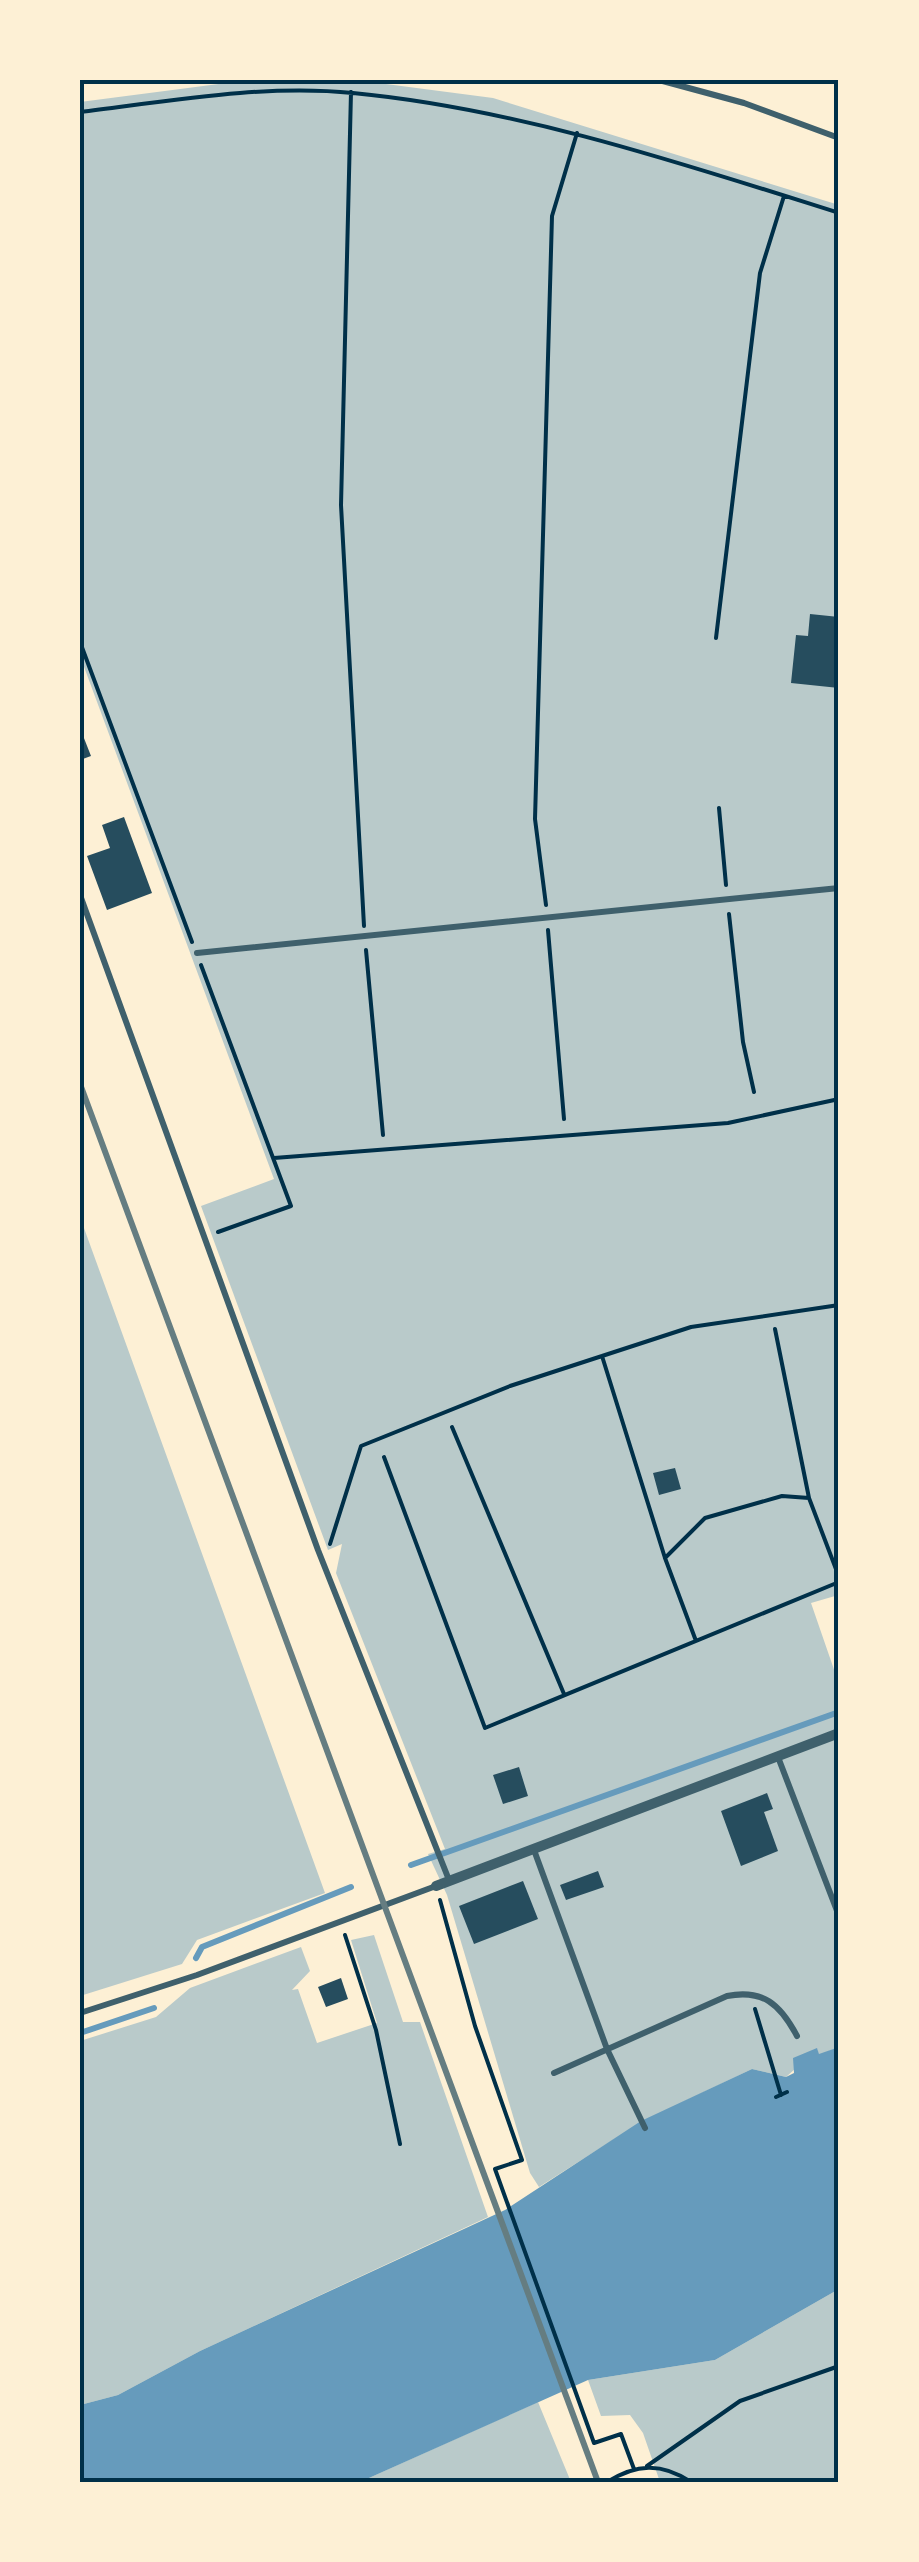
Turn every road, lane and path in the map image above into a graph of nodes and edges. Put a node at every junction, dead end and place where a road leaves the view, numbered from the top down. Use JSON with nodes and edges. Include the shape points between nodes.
{"nodes":[{"id":1,"x":660,"y":80,"type":"edge"},
{"id":2,"x":351,"y":92,"type":"junction"},
{"id":3,"x":80,"y":112,"type":"edge"},
{"id":4,"x":577,"y":133,"type":"junction"},
{"id":5,"x":839,"y":138,"type":"edge"},
{"id":6,"x":784,"y":196,"type":"junction"},
{"id":7,"x":839,"y":213,"type":"edge"},
{"id":8,"x":716,"y":638,"type":"dead end"},
{"id":9,"x":80,"y":642,"type":"edge"},
{"id":10,"x":719,"y":808,"type":"dead end"},
{"id":11,"x":839,"y":888,"type":"edge"},
{"id":12,"x":80,"y":895,"type":"edge"},
{"id":13,"x":727,"y":900,"type":"junction"},
{"id":14,"x":547,"y":918,"type":"junction"},
{"id":15,"x":365,"y":937,"type":"junction"},
{"id":16,"x":196,"y":952,"type":"junction"},
{"id":17,"x":754,"y":1092,"type":"dead end"},
{"id":18,"x":839,"y":1098,"type":"edge"},
{"id":19,"x":564,"y":1120,"type":"dead end"},
{"id":20,"x":382,"y":1134,"type":"dead end"},
{"id":21,"x":274,"y":1158,"type":"junction"},
{"id":22,"x":204,"y":1237,"type":"junction"},
{"id":23,"x":839,"y":1305,"type":"edge"},
{"id":24,"x":776,"y":1329,"type":"dead end"},
{"id":25,"x":602,"y":1355,"type":"junction"},
{"id":26,"x":452,"y":1427,"type":"dead end"},
{"id":27,"x":384,"y":1457,"type":"dead end"},
{"id":28,"x":809,"y":1498,"type":"junction"},
{"id":29,"x":318,"y":1550,"type":"junction"},
{"id":30,"x":665,"y":1558,"type":"junction"},
{"id":31,"x":839,"y":1580,"type":"edge"},
{"id":32,"x":696,"y":1641,"type":"junction"},
{"id":33,"x":564,"y":1694,"type":"junction"},
{"id":34,"x":839,"y":1733,"type":"edge"},
{"id":35,"x":778,"y":1756,"type":"junction"},
{"id":36,"x":533,"y":1849,"type":"junction"},
{"id":37,"x":449,"y":1880,"type":"junction"},
{"id":38,"x":436,"y":1886,"type":"junction"},
{"id":39,"x":839,"y":1916,"type":"edge"},
{"id":40,"x":341,"y":1921,"type":"junction"},
{"id":41,"x":752,"y":1993,"type":"junction"},
{"id":42,"x":80,"y":2012,"type":"edge"},
{"id":43,"x":797,"y":2036,"type":"dead end"},
{"id":44,"x":607,"y":2050,"type":"junction"},
{"id":45,"x":554,"y":2073,"type":"dead end"},
{"id":46,"x":782,"y":2094,"type":"dead end"},
{"id":47,"x":645,"y":2128,"type":"dead end"},
{"id":48,"x":400,"y":2144,"type":"dead end"},
{"id":49,"x":839,"y":2366,"type":"edge"},
{"id":50,"x":647,"y":2466,"type":"junction"},
{"id":51,"x":634,"y":2468,"type":"junction"},
{"id":52,"x":607,"y":2482,"type":"edge"},
{"id":53,"x":690,"y":2482,"type":"edge"}],
"edges":[{"from":1,"to":5,"type":"lane"},
{"from":2,"to":3,"type":"path","via":[[252,94]]},
{"from":2,"to":4,"type":"path"},
{"from":2,"to":15,"type":"path","via":[[341,505]]},
{"from":4,"to":6,"type":"path"},
{"from":4,"to":14,"type":"path","via":[[552,216],[536,819]]},
{"from":6,"to":7,"type":"path"},
{"from":6,"to":8,"type":"path","via":[[760,273]]},
{"from":9,"to":16,"type":"path"},
{"from":10,"to":13,"type":"path"},
{"from":11,"to":13,"type":"lane"},
{"from":12,"to":22,"type":"lane"},
{"from":13,"to":14,"type":"lane"},
{"from":13,"to":17,"type":"path"},
{"from":14,"to":15,"type":"lane"},
{"from":14,"to":19,"type":"path"},
{"from":15,"to":16,"type":"lane"},
{"from":15,"to":20,"type":"path"},
{"from":16,"to":21,"type":"path"},
{"from":18,"to":21,"type":"path","via":[[728,1123]]},
{"from":21,"to":22,"type":"path","via":[[291,1206]]},
{"from":22,"to":29,"type":"lane"},
{"from":23,"to":25,"type":"path","via":[[691,1327]]},
{"from":24,"to":28,"type":"path"},
{"from":25,"to":29,"type":"path","via":[[361,1446],[334,1542]]},
{"from":25,"to":30,"type":"path"},
{"from":26,"to":33,"type":"path"},
{"from":27,"to":33,"type":"path","via":[[486,1728]]},
{"from":28,"to":30,"type":"path","via":[[782,1496],[705,1518]]},
{"from":28,"to":31,"type":"path"},
{"from":29,"to":37,"type":"lane"},
{"from":30,"to":32,"type":"path"},
{"from":31,"to":32,"type":"path"},
{"from":32,"to":33,"type":"path"},
{"from":34,"to":35,"type":"street"},
{"from":35,"to":36,"type":"street"},
{"from":35,"to":39,"type":"lane"},
{"from":36,"to":37,"type":"street"},
{"from":36,"to":44,"type":"lane"},
{"from":37,"to":38,"type":"street"},
{"from":38,"to":40,"type":"lane"},
{"from":38,"to":51,"type":"path","via":[[522,2160],[495,2169],[594,2442],[621,2434]]},
{"from":40,"to":42,"type":"lane"},
{"from":40,"to":48,"type":"path","via":[[376,2030]]},
{"from":41,"to":43,"type":"lane","via":[[779,2008]]},
{"from":41,"to":44,"type":"lane","via":[[726,1996]]},
{"from":41,"to":46,"type":"path"},
{"from":44,"to":45,"type":"lane"},
{"from":44,"to":47,"type":"lane"},
{"from":49,"to":50,"type":"path","via":[[740,2400]]},
{"from":50,"to":51,"type":"path"},
{"from":50,"to":53,"type":"path"},
{"from":51,"to":52,"type":"path"}]}
